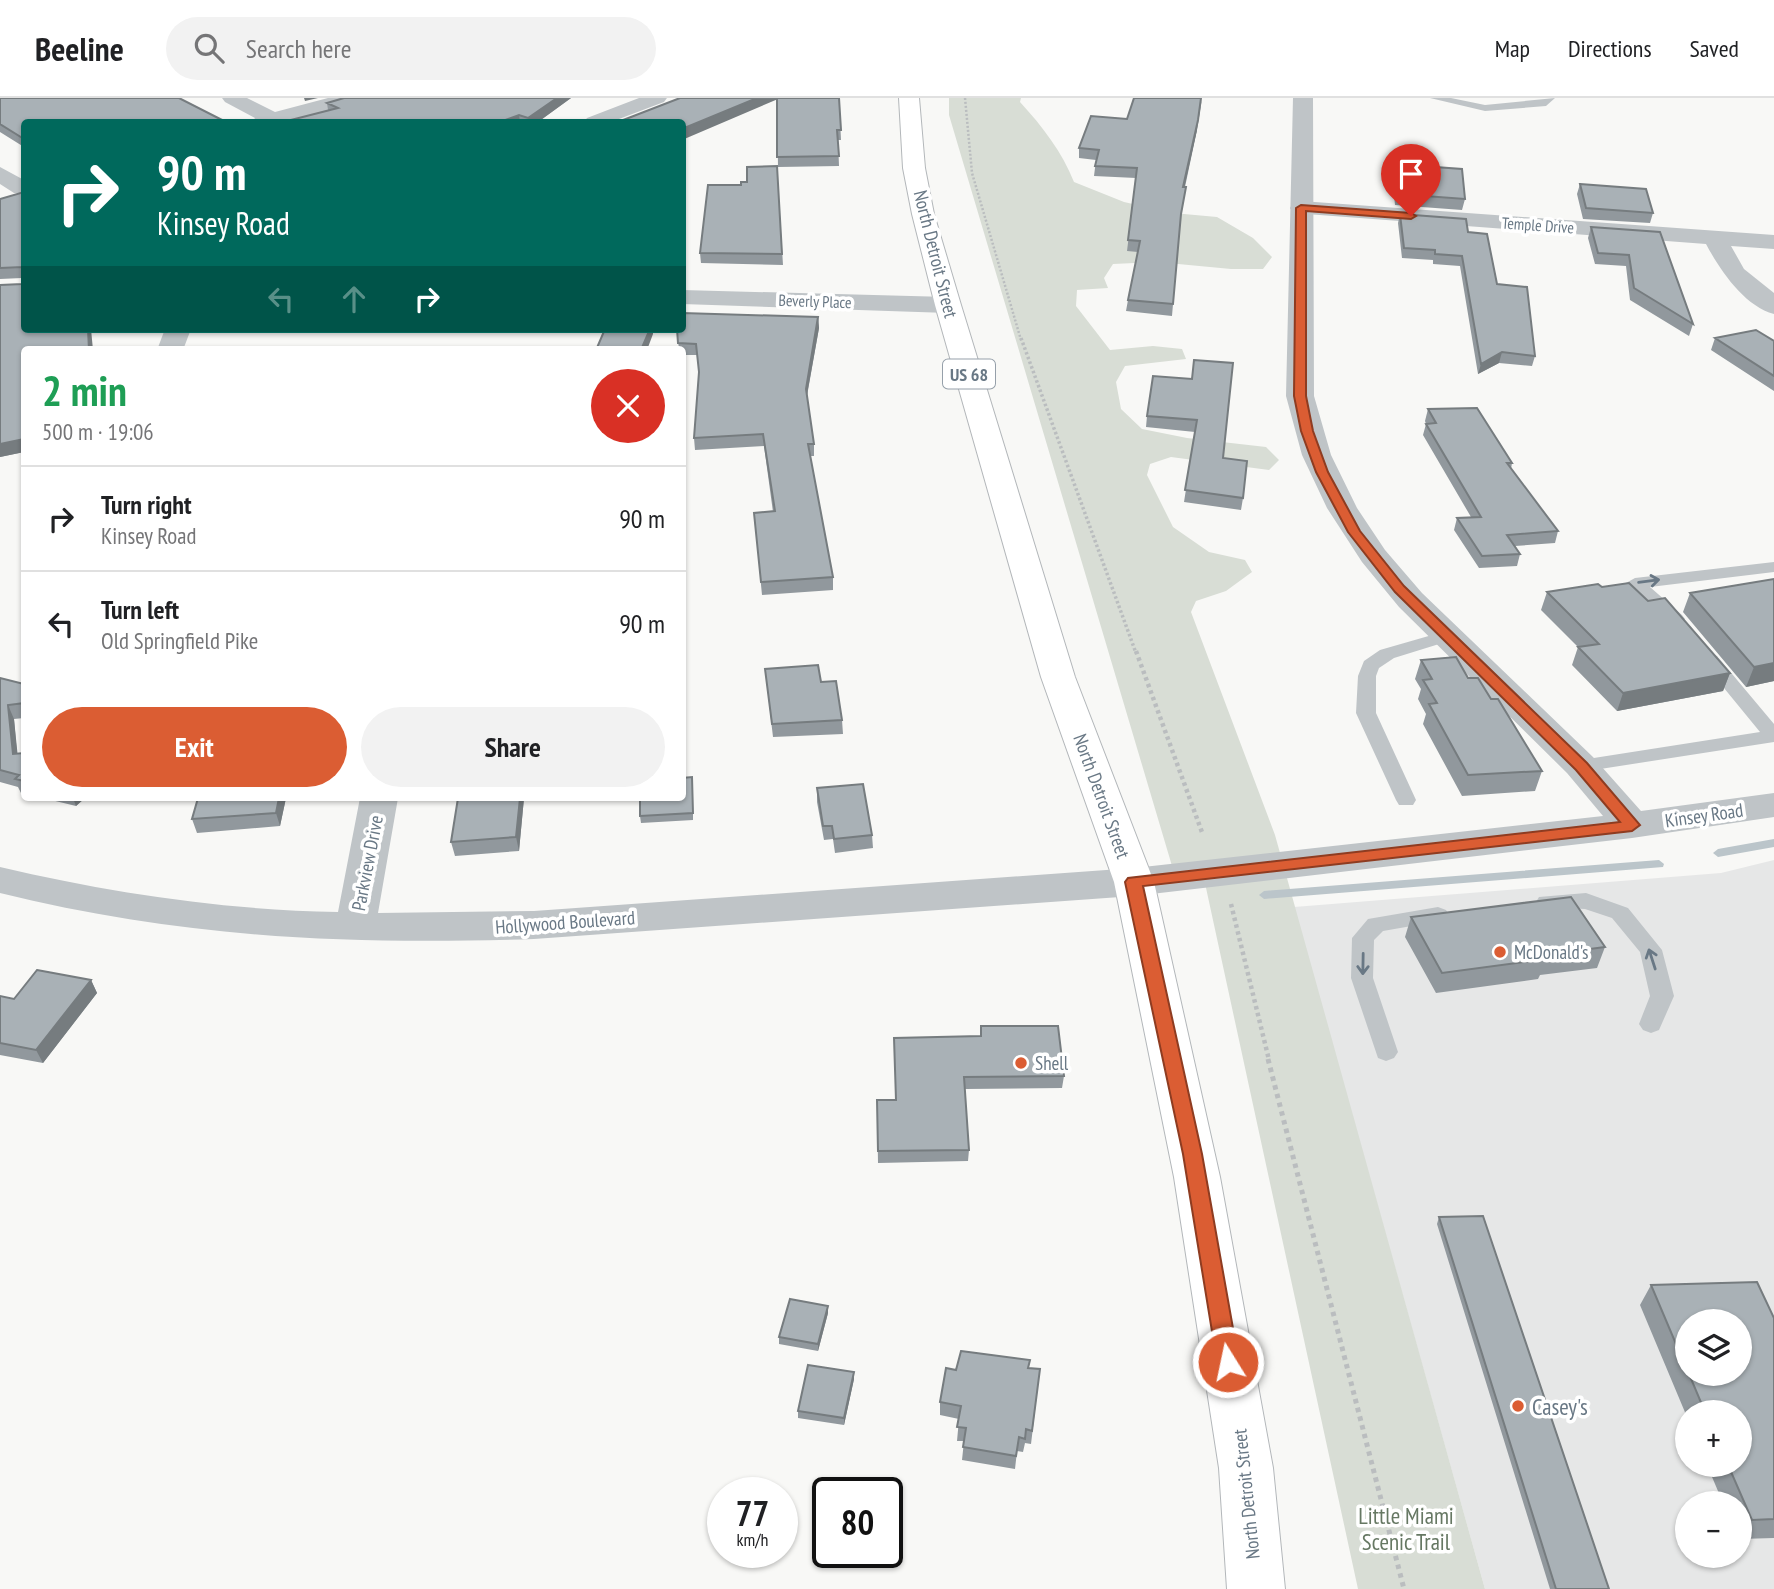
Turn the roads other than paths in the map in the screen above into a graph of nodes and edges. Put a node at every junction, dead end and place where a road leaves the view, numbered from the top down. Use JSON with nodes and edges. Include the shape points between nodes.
{"nodes":[{"id":1,"x":232,"y":98,"type":"edge"},
{"id":2,"x":351,"y":98,"type":"edge"},
{"id":3,"x":909,"y":98,"type":"edge"},
{"id":4,"x":1303,"y":98,"type":"edge"},
{"id":5,"x":1435,"y":98,"type":"edge"},
{"id":6,"x":1550,"y":98,"type":"edge"},
{"id":7,"x":647,"y":99,"type":"edge"},
{"id":8,"x":265,"y":119,"type":"edge"},
{"id":9,"x":275,"y":119,"type":"edge"},
{"id":10,"x":601,"y":119,"type":"edge"},
{"id":11,"x":0,"y":174,"type":"edge"},
{"id":12,"x":21,"y":187,"type":"edge"},
{"id":13,"x":21,"y":189,"type":"edge"},
{"id":14,"x":0,"y":194,"type":"edge"},
{"id":15,"x":1301,"y":208,"type":"junction"},
{"id":16,"x":1714,"y":237,"type":"junction"},
{"id":17,"x":1774,"y":242,"type":"edge"},
{"id":18,"x":686,"y":297,"type":"edge"},
{"id":19,"x":948,"y":305,"type":"junction"},
{"id":20,"x":1774,"y":306,"type":"edge"},
{"id":21,"x":1774,"y":567,"type":"edge"},
{"id":22,"x":1439,"y":629,"type":"junction"},
{"id":23,"x":1774,"y":736,"type":"edge"},
{"id":24,"x":1581,"y":766,"type":"junction"},
{"id":25,"x":1406,"y":800,"type":"dead end"},
{"id":26,"x":378,"y":801,"type":"edge"},
{"id":27,"x":1774,"y":805,"type":"edge"},
{"id":28,"x":1632,"y":825,"type":"junction"},
{"id":29,"x":0,"y":880,"type":"edge"},
{"id":30,"x":1134,"y":882,"type":"junction"},
{"id":31,"x":1528,"y":902,"type":"edge"},
{"id":32,"x":1465,"y":911,"type":"edge"},
{"id":33,"x":355,"y":928,"type":"junction"},
{"id":34,"x":1651,"y":1024,"type":"dead end"},
{"id":35,"x":1386,"y":1052,"type":"dead end"},
{"id":36,"x":1256,"y":1589,"type":"edge"}],
"edges":[{"from":1,"to":8,"type":"street"},
{"from":2,"to":9,"type":"street"},
{"from":3,"to":19,"type":"highway","name":"North Detroit Street","number":"US 68","via":[[916,178]]},
{"from":4,"to":15,"type":"street"},
{"from":5,"to":6,"type":"lane","via":[[1485,108],[1546,103]]},
{"from":7,"to":10,"type":"street"},
{"from":11,"to":12,"type":"street"},
{"from":13,"to":14,"type":"street"},
{"from":15,"to":16,"type":"street","name":"Temple Drive"},
{"from":15,"to":22,"type":"street","via":[[1300,396],[1307,431],[1322,472],[1354,532],[1392,581]]},
{"from":16,"to":17,"type":"street","name":"Temple Drive"},
{"from":16,"to":20,"type":"street","via":[[1734,273]]},
{"from":18,"to":19,"type":"street","name":"Beverly Place"},
{"from":19,"to":30,"type":"highway","name":"North Detroit Street","number":"US 68","via":[[1058,677]]},
{"from":23,"to":21,"type":"lane","one_way":true,"via":[[1689,635],[1635,583]]},
{"from":22,"to":24,"type":"street"},
{"from":22,"to":25,"type":"lane","via":[[1387,654],[1371,665],[1367,677],[1366,713]]},
{"from":23,"to":24,"type":"lane"},
{"from":24,"to":28,"type":"street"},
{"from":26,"to":33,"type":"street","name":"Parkview Drive"},
{"from":27,"to":28,"type":"street","name":"Kinsey Road"},
{"from":28,"to":30,"type":"street","name":"Kinsey Road"},
{"from":29,"to":33,"type":"street","name":"Hollywood Boulevard","via":[[149,911]]},
{"from":30,"to":33,"type":"street","name":"Hollywood Boulevard","via":[[534,925]]},
{"from":30,"to":36,"type":"highway","name":"North Detroit Street","number":"US 68","via":[[1195,1165],[1246,1468]]},
{"from":34,"to":31,"type":"lane","one_way":true,"via":[[1662,996],[1651,950],[1620,913],[1586,901]]},
{"from":32,"to":35,"type":"lane","one_way":true,"via":[[1376,924],[1363,938],[1362,978]]}]}
